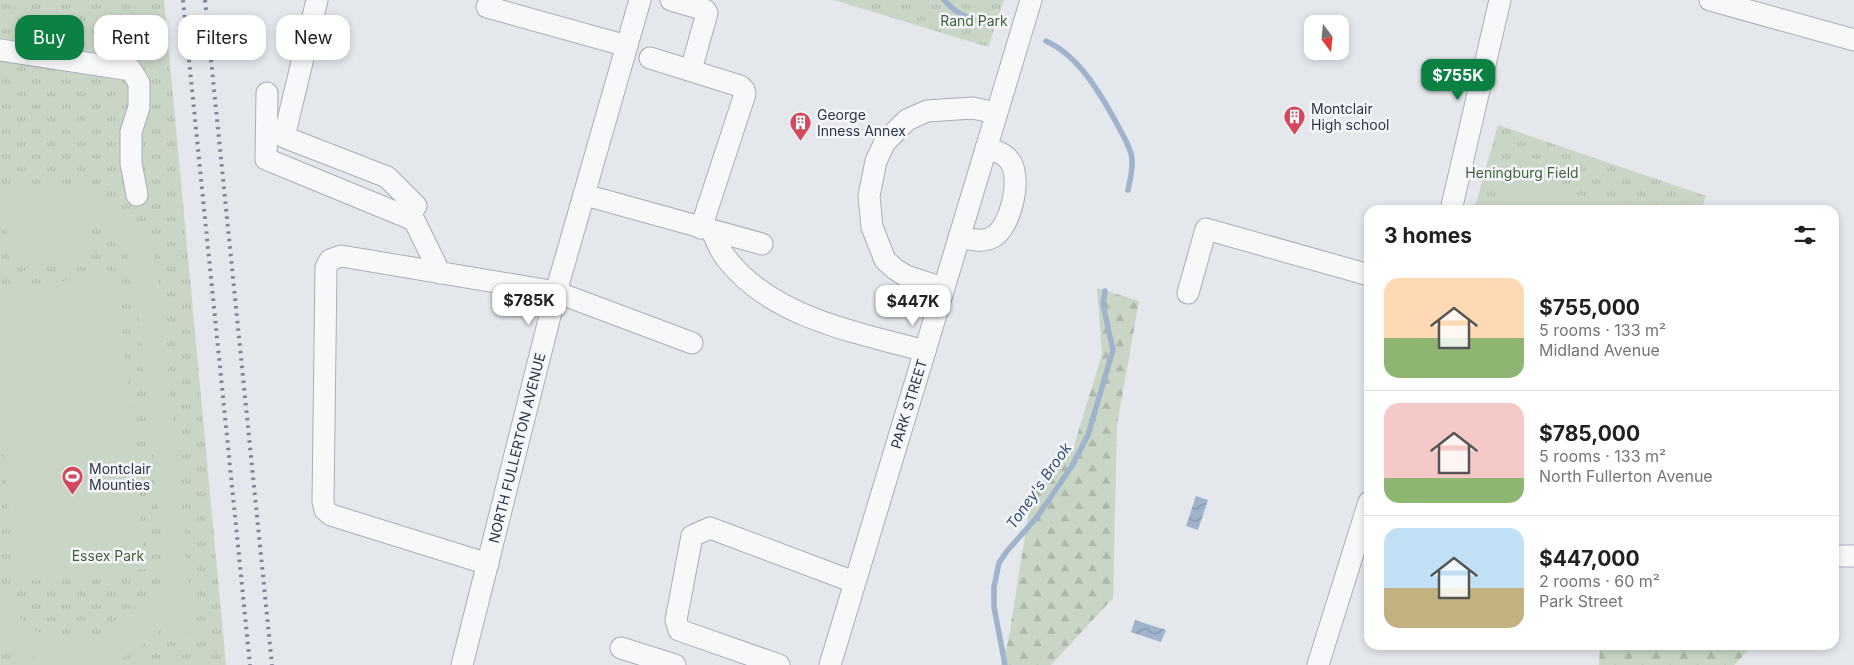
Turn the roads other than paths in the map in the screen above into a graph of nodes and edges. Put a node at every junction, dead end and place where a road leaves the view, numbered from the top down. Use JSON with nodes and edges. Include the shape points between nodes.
{"nodes":[{"id":1,"x":317,"y":0,"type":"edge"},
{"id":2,"x":640,"y":0,"type":"edge"},
{"id":3,"x":671,"y":0,"type":"edge"},
{"id":4,"x":1031,"y":0,"type":"edge"},
{"id":5,"x":1500,"y":0,"type":"edge"},
{"id":6,"x":1710,"y":0,"type":"edge"},
{"id":7,"x":487,"y":8,"type":"dead end"},
{"id":8,"x":1854,"y":40,"type":"edge"},
{"id":9,"x":627,"y":46,"type":"junction"},
{"id":10,"x":0,"y":50,"type":"edge"},
{"id":11,"x":650,"y":58,"type":"dead end"},
{"id":12,"x":690,"y":70,"type":"junction"},
{"id":13,"x":266,"y":93,"type":"dead end"},
{"id":14,"x":996,"y":113,"type":"junction"},
{"id":15,"x":986,"y":148,"type":"junction"},
{"id":16,"x":137,"y":195,"type":"dead end"},
{"id":17,"x":585,"y":195,"type":"junction"},
{"id":18,"x":1452,"y":205,"type":"edge"},
{"id":19,"x":416,"y":206,"type":"dead end"},
{"id":20,"x":707,"y":230,"type":"junction"},
{"id":21,"x":959,"y":236,"type":"junction"},
{"id":22,"x":762,"y":244,"type":"dead end"},
{"id":23,"x":440,"y":273,"type":"junction"},
{"id":24,"x":1364,"y":274,"type":"edge"},
{"id":25,"x":943,"y":288,"type":"junction"},
{"id":26,"x":556,"y":292,"type":"junction"},
{"id":27,"x":1188,"y":293,"type":"dead end"},
{"id":28,"x":692,"y":344,"type":"dead end"},
{"id":29,"x":925,"y":351,"type":"junction"},
{"id":30,"x":1364,"y":518,"type":"edge"},
{"id":31,"x":1839,"y":556,"type":"edge"},
{"id":32,"x":1854,"y":556,"type":"edge"},
{"id":33,"x":488,"y":564,"type":"junction"},
{"id":34,"x":854,"y":582,"type":"junction"},
{"id":35,"x":621,"y":648,"type":"dead end"},
{"id":36,"x":462,"y":665,"type":"edge"},
{"id":37,"x":675,"y":665,"type":"edge"},
{"id":38,"x":779,"y":665,"type":"edge"},
{"id":39,"x":830,"y":665,"type":"edge"},
{"id":40,"x":1318,"y":665,"type":"edge"}],
"edges":[{"from":1,"to":19,"type":"street","via":[[284,137],[387,177]]},
{"from":2,"to":9,"type":"street","name":"NORTH FULLERTON AVENUE"},
{"from":3,"to":12,"type":"street","via":[[707,13]]},
{"from":4,"to":14,"type":"street","name":"PARK STREET"},
{"from":5,"to":18,"type":"street"},
{"from":6,"to":8,"type":"street"},
{"from":7,"to":9,"type":"street"},
{"from":9,"to":17,"type":"street","name":"NORTH FULLERTON AVENUE"},
{"from":10,"to":16,"type":"street","via":[[131,70],[139,83],[139,107],[131,132],[131,163]]},
{"from":11,"to":12,"type":"street"},
{"from":12,"to":20,"type":"street","via":[[740,86],[745,94]]},
{"from":13,"to":23,"type":"street","via":[[266,159],[414,220]]},
{"from":14,"to":15,"type":"street","name":"PARK STREET"},
{"from":14,"to":25,"type":"street","via":[[973,108],[927,111],[907,120],[885,142],[876,161],[869,196],[872,227],[885,260],[906,276]]},
{"from":15,"to":21,"type":"street","name":"PARK STREET"},
{"from":15,"to":21,"type":"street","via":[[1010,160],[1015,171],[1016,184],[1009,212],[994,236],[974,240]]},
{"from":17,"to":20,"type":"street"},
{"from":17,"to":26,"type":"street","name":"NORTH FULLERTON AVENUE"},
{"from":20,"to":22,"type":"street"},
{"from":20,"to":29,"type":"street","via":[[725,257],[759,291],[834,326]]},
{"from":21,"to":25,"type":"street","name":"PARK STREET"},
{"from":23,"to":26,"type":"street"},
{"from":23,"to":33,"type":"street","via":[[341,256],[330,260],[326,267],[322,502],[331,515]]},
{"from":24,"to":27,"type":"street","via":[[1206,230]]},
{"from":25,"to":29,"type":"street","name":"PARK STREET"},
{"from":26,"to":28,"type":"street"},
{"from":26,"to":33,"type":"street","name":"NORTH FULLERTON AVENUE"},
{"from":29,"to":34,"type":"street","name":"PARK STREET"},
{"from":30,"to":40,"type":"street"},
{"from":31,"to":32,"type":"street"},
{"from":33,"to":36,"type":"street","name":"NORTH FULLERTON AVENUE"},
{"from":34,"to":38,"type":"street","via":[[710,528],[692,536],[676,620],[679,630]]},
{"from":34,"to":39,"type":"street","name":"PARK STREET"},
{"from":35,"to":37,"type":"street"}]}
